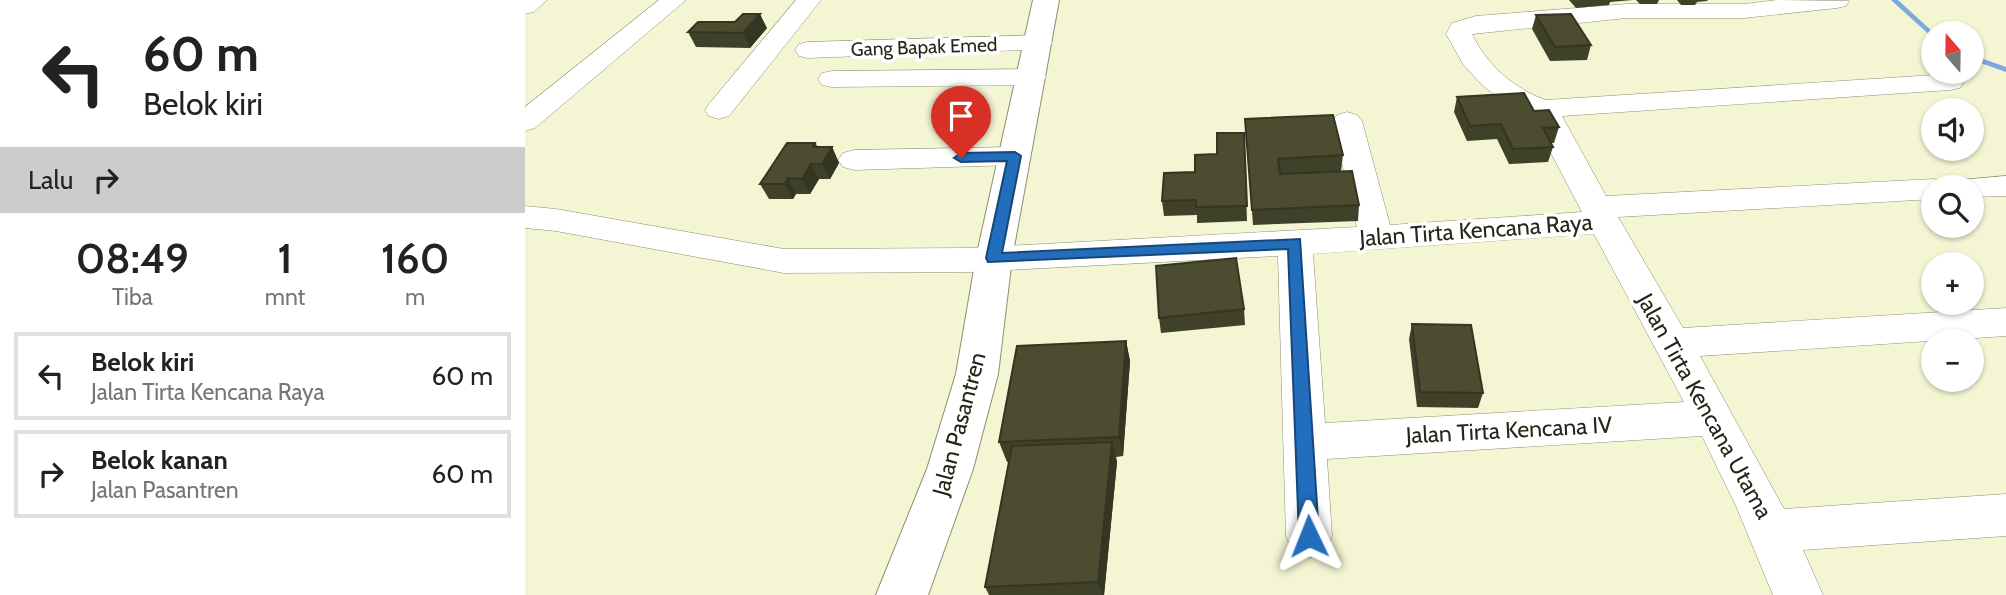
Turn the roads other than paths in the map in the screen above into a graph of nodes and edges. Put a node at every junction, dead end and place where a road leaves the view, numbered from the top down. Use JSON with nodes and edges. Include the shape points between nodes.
{"nodes":[{"id":1,"x":535,"y":0,"type":"edge"},
{"id":2,"x":674,"y":0,"type":"edge"},
{"id":3,"x":809,"y":0,"type":"edge"},
{"id":4,"x":1047,"y":0,"type":"edge"},
{"id":5,"x":1837,"y":1,"type":"edge"},
{"id":6,"x":525,"y":7,"type":"edge"},
{"id":7,"x":808,"y":50,"type":"dead end"},
{"id":8,"x":1036,"y":60,"type":"junction"},
{"id":9,"x":832,"y":79,"type":"dead end"},
{"id":10,"x":1921,"y":84,"type":"edge"},
{"id":11,"x":1543,"y":109,"type":"junction"},
{"id":12,"x":719,"y":110,"type":"dead end"},
{"id":13,"x":1347,"y":121,"type":"dead end"},
{"id":14,"x":525,"y":122,"type":"edge"},
{"id":15,"x":1015,"y":156,"type":"junction"},
{"id":16,"x":854,"y":160,"type":"dead end"},
{"id":17,"x":2006,"y":186,"type":"edge"},
{"id":18,"x":1984,"y":187,"type":"edge"},
{"id":19,"x":1921,"y":190,"type":"edge"},
{"id":20,"x":1600,"y":214,"type":"junction"},
{"id":21,"x":540,"y":219,"type":"edge"},
{"id":22,"x":1376,"y":237,"type":"junction"},
{"id":23,"x":1295,"y":243,"type":"junction"},
{"id":24,"x":525,"y":247,"type":"edge"},
{"id":25,"x":994,"y":258,"type":"junction"},
{"id":26,"x":2006,"y":322,"type":"edge"},
{"id":27,"x":1673,"y":343,"type":"junction"},
{"id":28,"x":1713,"y":418,"type":"junction"},
{"id":29,"x":1305,"y":442,"type":"junction"},
{"id":30,"x":2006,"y":515,"type":"edge"},
{"id":31,"x":1773,"y":531,"type":"junction"},
{"id":32,"x":1309,"y":536,"type":"dead end"},
{"id":33,"x":902,"y":595,"type":"edge"},
{"id":34,"x":1798,"y":595,"type":"edge"}],
"edges":[{"from":1,"to":6,"type":"street"},
{"from":2,"to":14,"type":"street"},
{"from":3,"to":12,"type":"street"},
{"from":4,"to":8,"type":"main road","name":"Jalan Pasantren"},
{"from":5,"to":11,"type":"street","via":[[1744,11],[1627,11],[1461,28],[1463,45],[1496,82],[1527,105]]},
{"from":7,"to":8,"type":"street","name":"Gang Bapak Emed"},
{"from":8,"to":9,"type":"street"},
{"from":8,"to":15,"type":"main road","name":"Jalan Pasantren"},
{"from":10,"to":11,"type":"street"},
{"from":11,"to":20,"type":"street","name":"Jalan Tirta Kencana Utama"},
{"from":13,"to":22,"type":"street"},
{"from":15,"to":16,"type":"street"},
{"from":15,"to":25,"type":"main road","name":"Jalan Pasantren"},
{"from":17,"to":18,"type":"street"},
{"from":19,"to":20,"type":"street","name":"Jalan Tirta Kencana Raya"},
{"from":20,"to":22,"type":"street","name":"Jalan Tirta Kencana Raya"},
{"from":20,"to":27,"type":"street","name":"Jalan Tirta Kencana Utama"},
{"from":21,"to":24,"type":"street"},
{"from":21,"to":25,"type":"street","name":"Jalan Tirta Kencana Raya","via":[[784,261]]},
{"from":22,"to":23,"type":"street","name":"Jalan Tirta Kencana Raya"},
{"from":23,"to":25,"type":"street","name":"Jalan Tirta Kencana Raya"},
{"from":23,"to":29,"type":"street"},
{"from":25,"to":33,"type":"main road","name":"Jalan Pasantren","via":[[977,374],[950,469]]},
{"from":26,"to":27,"type":"street"},
{"from":27,"to":28,"type":"street","name":"Jalan Tirta Kencana Utama"},
{"from":28,"to":29,"type":"street","name":"Jalan Tirta Kencana IV"},
{"from":28,"to":31,"type":"street","name":"Jalan Tirta Kencana Utama"},
{"from":29,"to":32,"type":"street"},
{"from":30,"to":31,"type":"street"},
{"from":31,"to":34,"type":"street","name":"Jalan Tirta Kencana Utama"}]}
